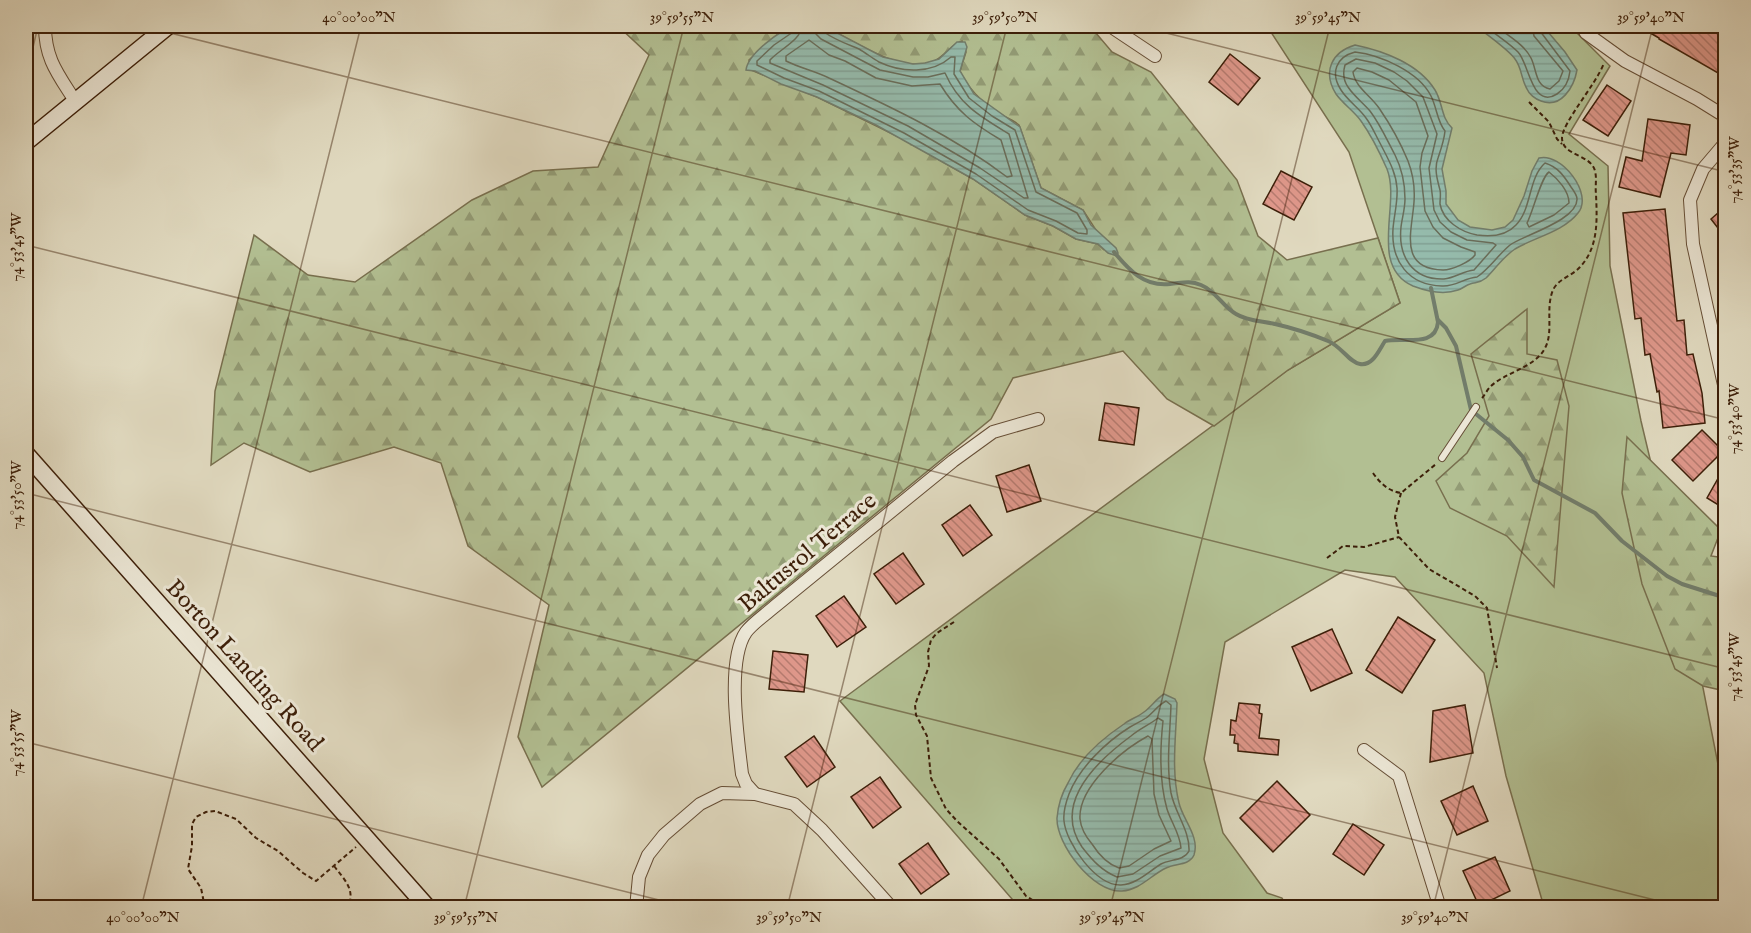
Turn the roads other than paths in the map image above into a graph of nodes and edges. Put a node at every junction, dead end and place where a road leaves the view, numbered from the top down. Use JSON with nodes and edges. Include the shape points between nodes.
{"nodes":[{"id":1,"x":45,"y":26,"type":"edge"},
{"id":2,"x":168,"y":26,"type":"edge"},
{"id":3,"x":1110,"y":26,"type":"edge"},
{"id":4,"x":1582,"y":26,"type":"edge"},
{"id":5,"x":1155,"y":56,"type":"dead end"},
{"id":6,"x":75,"y":101,"type":"junction"},
{"id":7,"x":1725,"y":117,"type":"edge"},
{"id":8,"x":26,"y":142,"type":"edge"},
{"id":9,"x":1725,"y":142,"type":"edge"},
{"id":10,"x":1725,"y":394,"type":"edge"},
{"id":11,"x":1476,"y":407,"type":"road end"},
{"id":12,"x":1038,"y":419,"type":"dead end"},
{"id":13,"x":26,"y":454,"type":"edge"},
{"id":14,"x":1442,"y":458,"type":"road end"},
{"id":15,"x":1364,"y":750,"type":"dead end"},
{"id":16,"x":755,"y":794,"type":"junction"},
{"id":17,"x":428,"y":908,"type":"edge"},
{"id":18,"x":636,"y":908,"type":"edge"},
{"id":19,"x":892,"y":908,"type":"edge"},
{"id":20,"x":1440,"y":908,"type":"edge"}],
"edges":[{"from":1,"to":6,"type":"street","via":[[51,63]]},
{"from":2,"to":6,"type":"street"},
{"from":3,"to":5,"type":"street"},
{"from":4,"to":7,"type":"street","via":[[1625,61]]},
{"from":6,"to":8,"type":"street"},
{"from":9,"to":10,"type":"street","via":[[1703,169],[1690,200],[1693,244]]},
{"from":11,"to":14,"type":"lane"},
{"from":12,"to":16,"type":"street","name":"Baltusrol Terrace","via":[[993,432],[953,461],[747,632],[734,675],[742,774]]},
{"from":13,"to":17,"type":"street","name":"Borton Landing Road"},
{"from":15,"to":20,"type":"street","via":[[1399,776]]},
{"from":16,"to":18,"type":"street","via":[[722,794],[700,804],[664,836],[648,855],[639,877]]},
{"from":16,"to":19,"type":"street","via":[[794,804]]}]}
